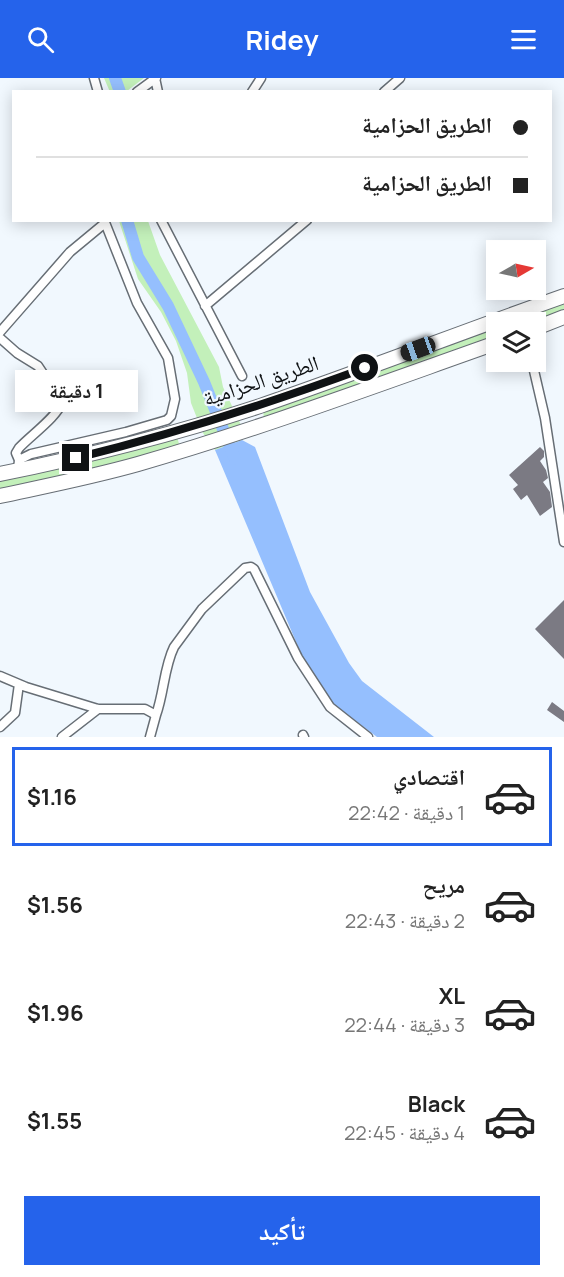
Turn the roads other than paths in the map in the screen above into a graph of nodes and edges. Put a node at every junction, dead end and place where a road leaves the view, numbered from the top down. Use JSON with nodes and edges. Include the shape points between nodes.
{"nodes":[{"id":1,"x":155,"y":78,"type":"edge"},
{"id":2,"x":400,"y":78,"type":"edge"},
{"id":3,"x":140,"y":90,"type":"edge"},
{"id":4,"x":386,"y":90,"type":"edge"},
{"id":5,"x":104,"y":222,"type":"edge"},
{"id":6,"x":162,"y":222,"type":"edge"},
{"id":7,"x":305,"y":222,"type":"edge"},
{"id":8,"x":564,"y":296,"type":"edge"},
{"id":9,"x":205,"y":306,"type":"junction"},
{"id":10,"x":564,"y":317,"type":"edge"},
{"id":11,"x":546,"y":324,"type":"edge"},
{"id":12,"x":0,"y":332,"type":"edge"},
{"id":13,"x":0,"y":338,"type":"edge"},
{"id":14,"x":486,"y":347,"type":"edge"},
{"id":15,"x":534,"y":372,"type":"edge"},
{"id":16,"x":242,"y":376,"type":"dead end"},
{"id":17,"x":18,"y":465,"type":"junction"},
{"id":18,"x":0,"y":474,"type":"edge"},
{"id":19,"x":0,"y":496,"type":"edge"},
{"id":20,"x":564,"y":542,"type":"edge"},
{"id":21,"x":0,"y":676,"type":"edge"},
{"id":22,"x":19,"y":684,"type":"junction"},
{"id":23,"x":98,"y":709,"type":"junction"},
{"id":24,"x":156,"y":715,"type":"junction"},
{"id":25,"x":0,"y":728,"type":"edge"},
{"id":26,"x":62,"y":737,"type":"edge"},
{"id":27,"x":150,"y":737,"type":"edge"},
{"id":28,"x":368,"y":737,"type":"edge"}],
"edges":[{"from":1,"to":3,"type":"street"},
{"from":2,"to":4,"type":"street"},
{"from":5,"to":12,"type":"street","via":[[70,252]]},
{"from":5,"to":17,"type":"street","via":[[137,303],[168,358],[175,399],[171,416],[159,423],[37,453]]},
{"from":6,"to":9,"type":"street"},
{"from":7,"to":9,"type":"street"},
{"from":8,"to":17,"type":"highway","name":"الطريق الحزامية","via":[[177,431],[123,447]]},
{"from":9,"to":16,"type":"street"},
{"from":10,"to":11,"type":"highway"},
{"from":13,"to":17,"type":"street","via":[[39,366],[62,402],[55,414],[19,448]]},
{"from":14,"to":19,"type":"highway","name":"الطريق الحزامية","via":[[183,451],[71,482]]},
{"from":15,"to":20,"type":"street"},
{"from":17,"to":18,"type":"highway","name":"الطريق الحزامية"},
{"from":21,"to":22,"type":"street"},
{"from":22,"to":23,"type":"street"},
{"from":22,"to":25,"type":"street","via":[[15,713]]},
{"from":23,"to":24,"type":"street","via":[[145,709]]},
{"from":23,"to":26,"type":"street"},
{"from":24,"to":27,"type":"street"},
{"from":24,"to":28,"type":"street","via":[[174,647],[202,609],[251,567],[298,658],[330,707]]}]}
